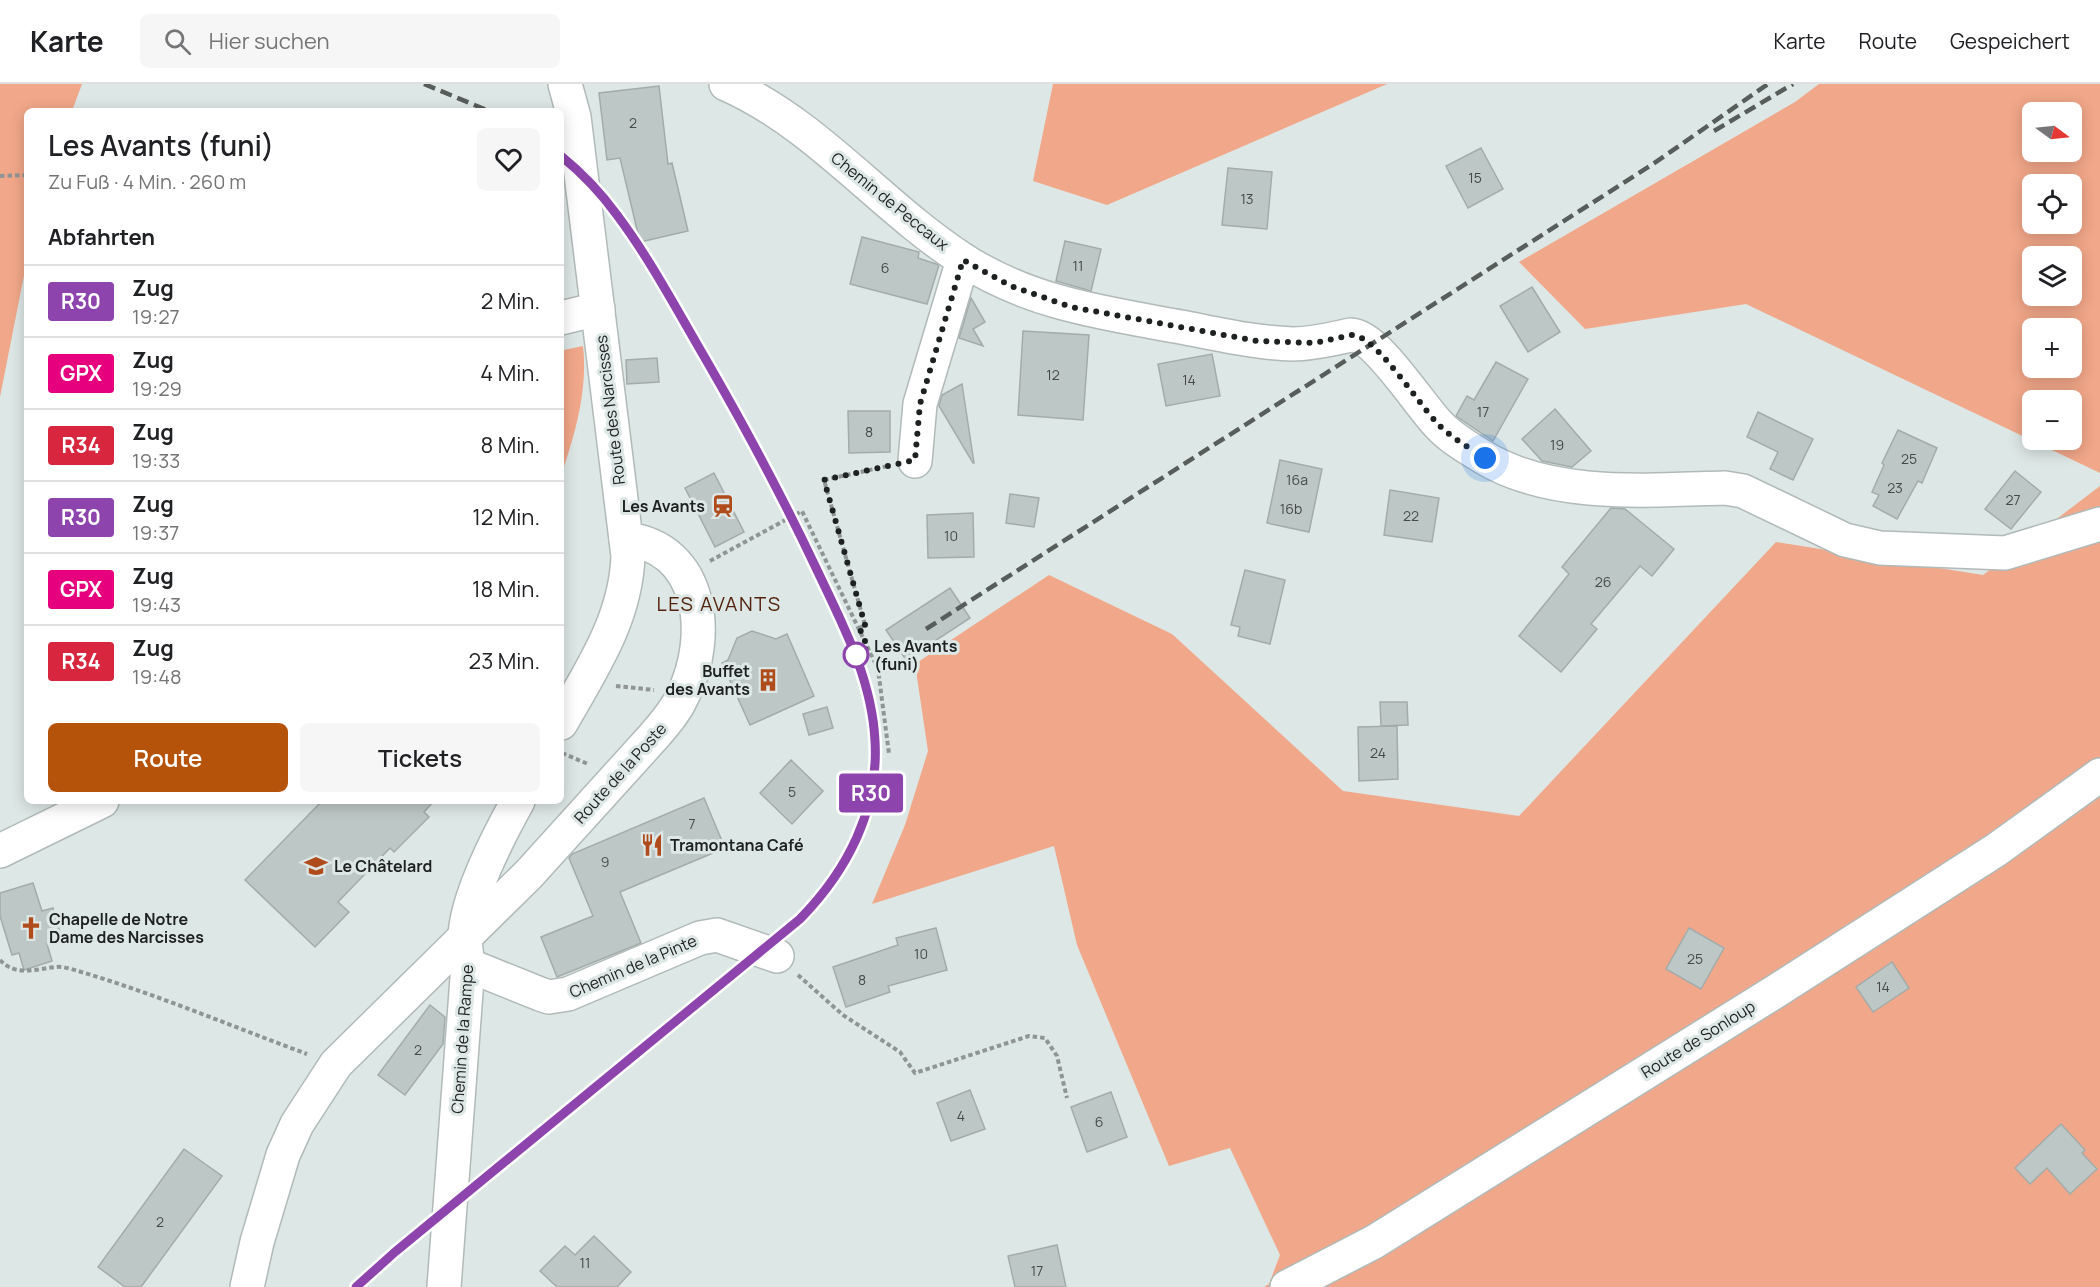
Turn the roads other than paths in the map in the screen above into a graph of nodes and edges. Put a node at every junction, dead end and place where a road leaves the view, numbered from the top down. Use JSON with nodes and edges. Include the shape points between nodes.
{"nodes":[{"id":1,"x":566,"y":84,"type":"edge"},
{"id":2,"x":726,"y":84,"type":"edge"},
{"id":3,"x":963,"y":260,"type":"junction"},
{"id":4,"x":598,"y":309,"type":"junction"},
{"id":5,"x":564,"y":317,"type":"edge"},
{"id":6,"x":915,"y":460,"type":"road end"},
{"id":7,"x":2100,"y":524,"type":"edge"},
{"id":8,"x":626,"y":539,"type":"junction"},
{"id":9,"x":564,"y":718,"type":"edge"},
{"id":10,"x":2100,"y":775,"type":"edge"},
{"id":11,"x":96,"y":804,"type":"edge"},
{"id":12,"x":516,"y":804,"type":"edge"},
{"id":13,"x":0,"y":851,"type":"edge"},
{"id":14,"x":467,"y":950,"type":"junction"},
{"id":15,"x":777,"y":956,"type":"road end"},
{"id":16,"x":247,"y":1287,"type":"edge"},
{"id":17,"x":444,"y":1287,"type":"edge"},
{"id":18,"x":1287,"y":1287,"type":"edge"}],
"edges":[{"from":1,"to":4,"type":"street","name":"Route des Narcisses","via":[[574,117]]},
{"from":2,"to":3,"type":"street","name":"Chemin de Peccaux","via":[[802,130]]},
{"from":3,"to":6,"type":"street","via":[[920,404]]},
{"from":3,"to":7,"type":"street","name":"Chemin de Peccaux","via":[[1011,286],[1071,307],[1257,341],[1293,344],[1361,336],[1453,437],[1485,458],[1529,477],[1611,490],[1743,491],[1826,531],[1880,548],[2005,553]]},
{"from":4,"to":5,"type":"street"},
{"from":4,"to":8,"type":"street","name":"Route des Narcisses"},
{"from":8,"to":9,"type":"street","name":"Route des Narcisses","via":[[627,580],[617,617]]},
{"from":8,"to":14,"type":"street","name":"Route de la Poste","via":[[646,541],[660,548],[686,574],[698,615],[692,670],[684,693],[673,715],[529,874]]},
{"from":10,"to":18,"type":"street","name":"Route de Sonloup","via":[[1996,850],[1773,993],[1374,1242]]},
{"from":11,"to":13,"type":"street"},
{"from":12,"to":14,"type":"street","via":[[479,884]]},
{"from":14,"to":15,"type":"street","name":"Chemin de la Pinte","via":[[549,997],[568,994],[700,938],[717,935]]},
{"from":14,"to":16,"type":"street","name":"Chemin de la Rampe","via":[[336,1064],[297,1124],[283,1155]]},
{"from":14,"to":17,"type":"street","name":"Chemin de la Rampe"}]}
